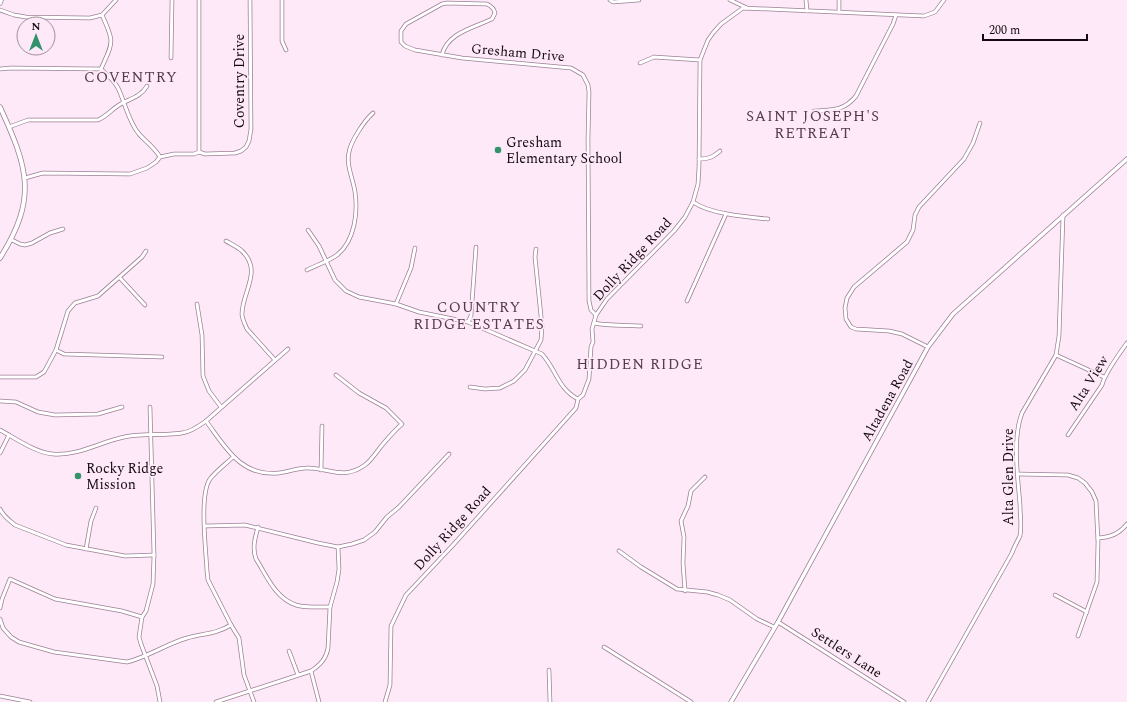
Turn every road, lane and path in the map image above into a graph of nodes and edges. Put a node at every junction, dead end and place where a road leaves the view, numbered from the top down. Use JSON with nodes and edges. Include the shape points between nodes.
{"nodes":[{"id":1,"x":1,"y":0,"type":"edge"},
{"id":2,"x":116,"y":0,"type":"edge"},
{"id":3,"x":172,"y":0,"type":"edge"},
{"id":4,"x":199,"y":0,"type":"edge"},
{"id":5,"x":250,"y":0,"type":"edge"},
{"id":6,"x":282,"y":0,"type":"edge"},
{"id":7,"x":610,"y":0,"type":"edge"},
{"id":8,"x":639,"y":0,"type":"edge"},
{"id":9,"x":730,"y":0,"type":"edge"},
{"id":10,"x":806,"y":0,"type":"edge"},
{"id":11,"x":839,"y":0,"type":"edge"},
{"id":12,"x":944,"y":0,"type":"edge"},
{"id":13,"x":0,"y":3,"type":"edge"},
{"id":14,"x":748,"y":9,"type":"junction"},
{"id":15,"x":0,"y":10,"type":"edge"},
{"id":16,"x":807,"y":11,"type":"junction"},
{"id":17,"x":839,"y":12,"type":"junction"},
{"id":18,"x":896,"y":15,"type":"junction"},
{"id":19,"x":102,"y":16,"type":"junction"},
{"id":20,"x":286,"y":50,"type":"dead end"},
{"id":21,"x":442,"y":55,"type":"junction"},
{"id":22,"x":171,"y":58,"type":"dead end"},
{"id":23,"x":700,"y":60,"type":"junction"},
{"id":24,"x":640,"y":63,"type":"dead end"},
{"id":25,"x":0,"y":69,"type":"edge"},
{"id":26,"x":101,"y":69,"type":"junction"},
{"id":27,"x":148,"y":86,"type":"dead end"},
{"id":28,"x":123,"y":103,"type":"junction"},
{"id":29,"x":0,"y":106,"type":"edge"},
{"id":30,"x":814,"y":111,"type":"dead end"},
{"id":31,"x":373,"y":113,"type":"dead end"},
{"id":32,"x":980,"y":124,"type":"dead end"},
{"id":33,"x":9,"y":127,"type":"junction"},
{"id":34,"x":720,"y":151,"type":"dead end"},
{"id":35,"x":199,"y":152,"type":"junction"},
{"id":36,"x":160,"y":157,"type":"junction"},
{"id":37,"x":699,"y":159,"type":"junction"},
{"id":38,"x":1127,"y":159,"type":"edge"},
{"id":39,"x":25,"y":178,"type":"junction"},
{"id":40,"x":693,"y":202,"type":"junction"},
{"id":41,"x":726,"y":214,"type":"junction"},
{"id":42,"x":1063,"y":215,"type":"junction"},
{"id":43,"x":768,"y":219,"type":"dead end"},
{"id":44,"x":62,"y":229,"type":"dead end"},
{"id":45,"x":308,"y":230,"type":"dead end"},
{"id":46,"x":12,"y":240,"type":"junction"},
{"id":47,"x":226,"y":241,"type":"dead end"},
{"id":48,"x":476,"y":247,"type":"dead end"},
{"id":49,"x":415,"y":248,"type":"dead end"},
{"id":50,"x":536,"y":249,"type":"dead end"},
{"id":51,"x":146,"y":251,"type":"dead end"},
{"id":52,"x":0,"y":258,"type":"edge"},
{"id":53,"x":326,"y":261,"type":"junction"},
{"id":54,"x":307,"y":270,"type":"dead end"},
{"id":55,"x":120,"y":278,"type":"junction"},
{"id":56,"x":687,"y":301,"type":"dead end"},
{"id":57,"x":197,"y":304,"type":"dead end"},
{"id":58,"x":396,"y":304,"type":"junction"},
{"id":59,"x":145,"y":305,"type":"dead end"},
{"id":60,"x":596,"y":315,"type":"junction"},
{"id":61,"x":468,"y":322,"type":"junction"},
{"id":62,"x":594,"y":323,"type":"junction"},
{"id":63,"x":641,"y":326,"type":"dead end"},
{"id":64,"x":1127,"y":343,"type":"edge"},
{"id":65,"x":928,"y":347,"type":"junction"},
{"id":66,"x":288,"y":349,"type":"dead end"},
{"id":67,"x":56,"y":350,"type":"junction"},
{"id":68,"x":535,"y":351,"type":"junction"},
{"id":69,"x":1056,"y":354,"type":"junction"},
{"id":70,"x":162,"y":357,"type":"dead end"},
{"id":71,"x":275,"y":360,"type":"junction"},
{"id":72,"x":336,"y":375,"type":"dead end"},
{"id":73,"x":0,"y":377,"type":"edge"},
{"id":74,"x":1104,"y":377,"type":"junction"},
{"id":75,"x":470,"y":387,"type":"dead end"},
{"id":76,"x":578,"y":399,"type":"junction"},
{"id":77,"x":0,"y":401,"type":"edge"},
{"id":78,"x":122,"y":407,"type":"dead end"},
{"id":79,"x":150,"y":407,"type":"dead end"},
{"id":80,"x":221,"y":407,"type":"junction"},
{"id":81,"x":206,"y":421,"type":"junction"},
{"id":82,"x":322,"y":426,"type":"dead end"},
{"id":83,"x":0,"y":430,"type":"edge"},
{"id":84,"x":9,"y":435,"type":"junction"},
{"id":85,"x":150,"y":435,"type":"junction"},
{"id":86,"x":1068,"y":436,"type":"dead end"},
{"id":87,"x":0,"y":453,"type":"edge"},
{"id":88,"x":449,"y":454,"type":"dead end"},
{"id":89,"x":233,"y":457,"type":"junction"},
{"id":90,"x":322,"y":470,"type":"junction"},
{"id":91,"x":1018,"y":474,"type":"junction"},
{"id":92,"x":705,"y":477,"type":"dead end"},
{"id":93,"x":96,"y":508,"type":"dead end"},
{"id":94,"x":0,"y":509,"type":"edge"},
{"id":95,"x":1127,"y":524,"type":"edge"},
{"id":96,"x":204,"y":526,"type":"junction"},
{"id":97,"x":258,"y":527,"type":"junction"},
{"id":98,"x":1098,"y":538,"type":"junction"},
{"id":99,"x":338,"y":547,"type":"junction"},
{"id":100,"x":86,"y":548,"type":"junction"},
{"id":101,"x":619,"y":551,"type":"dead end"},
{"id":102,"x":154,"y":556,"type":"junction"},
{"id":103,"x":685,"y":591,"type":"junction"},
{"id":104,"x":1055,"y":594,"type":"dead end"},
{"id":105,"x":0,"y":608,"type":"edge"},
{"id":106,"x":330,"y":608,"type":"junction"},
{"id":107,"x":1087,"y":612,"type":"junction"},
{"id":108,"x":142,"y":617,"type":"junction"},
{"id":109,"x":0,"y":619,"type":"edge"},
{"id":110,"x":778,"y":622,"type":"junction"},
{"id":111,"x":231,"y":626,"type":"junction"},
{"id":112,"x":774,"y":628,"type":"junction"},
{"id":113,"x":1078,"y":636,"type":"dead end"},
{"id":114,"x":604,"y":647,"type":"dead end"},
{"id":115,"x":289,"y":651,"type":"dead end"},
{"id":116,"x":145,"y":655,"type":"junction"},
{"id":117,"x":549,"y":670,"type":"dead end"},
{"id":118,"x":311,"y":671,"type":"junction"},
{"id":119,"x":298,"y":675,"type":"junction"},
{"id":120,"x":249,"y":690,"type":"junction"},
{"id":121,"x":0,"y":696,"type":"edge"},
{"id":122,"x":30,"y":702,"type":"edge"},
{"id":123,"x":160,"y":702,"type":"edge"},
{"id":124,"x":216,"y":702,"type":"edge"},
{"id":125,"x":254,"y":702,"type":"edge"},
{"id":126,"x":319,"y":702,"type":"edge"},
{"id":127,"x":385,"y":702,"type":"edge"},
{"id":128,"x":550,"y":702,"type":"edge"},
{"id":129,"x":691,"y":702,"type":"edge"},
{"id":130,"x":730,"y":702,"type":"edge"},
{"id":131,"x":904,"y":702,"type":"edge"},
{"id":132,"x":928,"y":702,"type":"edge"}],
"edges":[{"from":1,"to":13,"type":"main road"},
{"from":2,"to":19,"type":"street"},
{"from":3,"to":22,"type":"street"},
{"from":4,"to":35,"type":"street"},
{"from":5,"to":35,"type":"street","name":"Coventry Drive","via":[[249,141],[241,151],[235,153]]},
{"from":6,"to":20,"type":"street","via":[[282,41]]},
{"from":7,"to":8,"type":"street"},
{"from":9,"to":14,"type":"street"},
{"from":10,"to":16,"type":"street"},
{"from":11,"to":17,"type":"street"},
{"from":12,"to":18,"type":"street","name":"Dolly Ridge Road","via":[[935,12],[928,16]]},
{"from":14,"to":16,"type":"street","name":"Dolly Ridge Road"},
{"from":14,"to":23,"type":"street","name":"Dolly Ridge Road","via":[[742,8],[721,24],[708,40]]},
{"from":15,"to":19,"type":"street","via":[[26,17]]},
{"from":16,"to":17,"type":"street","name":"Dolly Ridge Road"},
{"from":17,"to":18,"type":"street","name":"Dolly Ridge Road"},
{"from":18,"to":30,"type":"street","via":[[851,102],[835,110]]},
{"from":19,"to":26,"type":"street","via":[[112,45]]},
{"from":21,"to":21,"type":"street","name":"Gresham Drive","via":[[405,46],[401,42],[401,31],[406,24],[442,4],[491,6],[495,13],[492,19],[451,39]]},
{"from":21,"to":60,"type":"street","name":"Gresham Drive","via":[[566,67],[578,71],[586,80],[589,92],[589,301],[591,310]]},
{"from":23,"to":24,"type":"street","via":[[654,57]]},
{"from":23,"to":37,"type":"street","name":"Dolly Ridge Road"},
{"from":25,"to":26,"type":"street"},
{"from":26,"to":28,"type":"street","via":[[113,80]]},
{"from":27,"to":28,"type":"street","via":[[141,94]]},
{"from":28,"to":33,"type":"street","via":[[106,117],[98,120],[28,120]]},
{"from":28,"to":36,"type":"street","via":[[138,133]]},
{"from":29,"to":33,"type":"main road"},
{"from":31,"to":53,"type":"street","via":[[352,142],[349,152],[349,168],[355,191],[354,227],[344,249]]},
{"from":32,"to":65,"type":"street","via":[[964,159],[919,207],[907,242],[854,287],[847,298],[846,319],[851,327],[902,334]]},
{"from":33,"to":39,"type":"main road","via":[[21,157]]},
{"from":34,"to":37,"type":"street","via":[[712,158]]},
{"from":35,"to":36,"type":"street","name":"Coventry Drive"},
{"from":36,"to":39,"type":"street","name":"Coventry Drive","via":[[147,168],[130,174],[43,173]]},
{"from":37,"to":40,"type":"street","name":"Dolly Ridge Road","via":[[698,184]]},
{"from":38,"to":42,"type":"street","name":"Altadena Road"},
{"from":39,"to":46,"type":"main road","via":[[25,198]]},
{"from":40,"to":41,"type":"street","via":[[698,206]]},
{"from":40,"to":60,"type":"street","name":"Dolly Ridge Road","via":[[674,231],[608,299]]},
{"from":41,"to":43,"type":"street"},
{"from":41,"to":56,"type":"street"},
{"from":42,"to":65,"type":"street","name":"Altadena Road","via":[[953,314]]},
{"from":42,"to":69,"type":"street","name":"Alta Glen Drive"},
{"from":44,"to":46,"type":"street","via":[[25,245]]},
{"from":45,"to":53,"type":"street"},
{"from":46,"to":52,"type":"main road"},
{"from":47,"to":71,"type":"street","via":[[241,250],[250,263],[251,279],[242,315],[244,323]]},
{"from":48,"to":61,"type":"street","via":[[471,316]]},
{"from":49,"to":58,"type":"street","via":[[411,268]]},
{"from":50,"to":68,"type":"street","via":[[542,326],[541,340]]},
{"from":51,"to":55,"type":"street"},
{"from":53,"to":54,"type":"street"},
{"from":53,"to":58,"type":"street","via":[[335,280],[346,291],[359,297]]},
{"from":55,"to":59,"type":"street"},
{"from":55,"to":67,"type":"street","via":[[98,296],[75,303],[68,311]]},
{"from":57,"to":80,"type":"street","via":[[202,335],[203,376],[209,391]]},
{"from":58,"to":61,"type":"street","via":[[419,312]]},
{"from":60,"to":62,"type":"street","name":"Dolly Ridge Road"},
{"from":61,"to":68,"type":"street"},
{"from":62,"to":63,"type":"street"},
{"from":62,"to":76,"type":"street","name":"Dolly Ridge Road","via":[[589,380],[583,395]]},
{"from":64,"to":74,"type":"street","name":"Alta View"},
{"from":65,"to":110,"type":"street","name":"Altadena Road"},
{"from":66,"to":71,"type":"street"},
{"from":67,"to":70,"type":"street","via":[[64,354]]},
{"from":67,"to":73,"type":"street","via":[[44,372],[36,377]]},
{"from":68,"to":75,"type":"street","via":[[525,370],[514,381],[500,388]]},
{"from":68,"to":76,"type":"street","via":[[542,354],[564,388]]},
{"from":69,"to":74,"type":"street"},
{"from":69,"to":91,"type":"street","name":"Alta Glen Drive","via":[[1019,421]]},
{"from":71,"to":80,"type":"street"},
{"from":72,"to":90,"type":"street","via":[[359,393],[386,408],[402,424],[366,465],[353,472],[337,474]]},
{"from":74,"to":86,"type":"street","name":"Alta View","via":[[1102,385]]},
{"from":76,"to":127,"type":"street","name":"Dolly Ridge Road","via":[[576,408],[406,596],[391,626],[390,685]]},
{"from":77,"to":78,"type":"street","via":[[16,402],[38,412],[54,415],[98,414]]},
{"from":79,"to":85,"type":"street"},
{"from":80,"to":81,"type":"street"},
{"from":81,"to":85,"type":"street","via":[[182,433]]},
{"from":81,"to":89,"type":"street"},
{"from":82,"to":90,"type":"street"},
{"from":83,"to":84,"type":"street"},
{"from":84,"to":85,"type":"street","via":[[40,451],[57,454],[81,451],[123,437]]},
{"from":84,"to":87,"type":"street"},
{"from":85,"to":102,"type":"street"},
{"from":88,"to":99,"type":"street","via":[[375,532],[364,540]]},
{"from":89,"to":90,"type":"street","via":[[249,469],[266,473],[306,468]]},
{"from":89,"to":96,"type":"street","via":[[211,478],[207,486],[204,498]]},
{"from":91,"to":98,"type":"street","via":[[1068,475],[1085,483],[1096,501]]},
{"from":91,"to":132,"type":"street","name":"Alta Glen Drive","via":[[1020,537]]},
{"from":92,"to":103,"type":"street","via":[[691,491],[681,521],[684,537]]},
{"from":93,"to":100,"type":"street"},
{"from":94,"to":100,"type":"street","via":[[2,514],[15,524],[66,545]]},
{"from":95,"to":98,"type":"street","via":[[1120,532]]},
{"from":96,"to":97,"type":"street"},
{"from":96,"to":111,"type":"street","via":[[208,580]]},
{"from":97,"to":99,"type":"street"},
{"from":97,"to":106,"type":"street","via":[[254,554],[276,592],[285,600],[297,605]]},
{"from":98,"to":107,"type":"street","via":[[1098,582]]},
{"from":99,"to":106,"type":"street","via":[[339,569]]},
{"from":100,"to":102,"type":"street","via":[[125,556]]},
{"from":101,"to":103,"type":"street","via":[[667,584]]},
{"from":102,"to":108,"type":"street","via":[[153,584]]},
{"from":103,"to":112,"type":"street","via":[[707,592],[730,600]]},
{"from":104,"to":107,"type":"street"},
{"from":105,"to":108,"type":"street","via":[[10,579],[54,599],[122,610]]},
{"from":106,"to":118,"type":"street","via":[[327,654],[321,665]]},
{"from":107,"to":113,"type":"street"},
{"from":108,"to":116,"type":"street","via":[[139,637]]},
{"from":109,"to":116,"type":"street","via":[[3,628],[15,640],[54,652],[127,662]]},
{"from":110,"to":112,"type":"street","name":"Altadena Road"},
{"from":110,"to":131,"type":"street","name":"Settlers Lane"},
{"from":111,"to":116,"type":"street","via":[[215,633],[187,638]]},
{"from":111,"to":120,"type":"street","via":[[239,638],[244,675]]},
{"from":112,"to":130,"type":"street","name":"Altadena Road"},
{"from":114,"to":129,"type":"street"},
{"from":115,"to":119,"type":"street"},
{"from":116,"to":123,"type":"street","via":[[157,686]]},
{"from":117,"to":128,"type":"street"},
{"from":118,"to":119,"type":"street"},
{"from":118,"to":126,"type":"street"},
{"from":119,"to":120,"type":"street"},
{"from":120,"to":124,"type":"street"},
{"from":120,"to":125,"type":"street"},
{"from":121,"to":122,"type":"street"}]}
